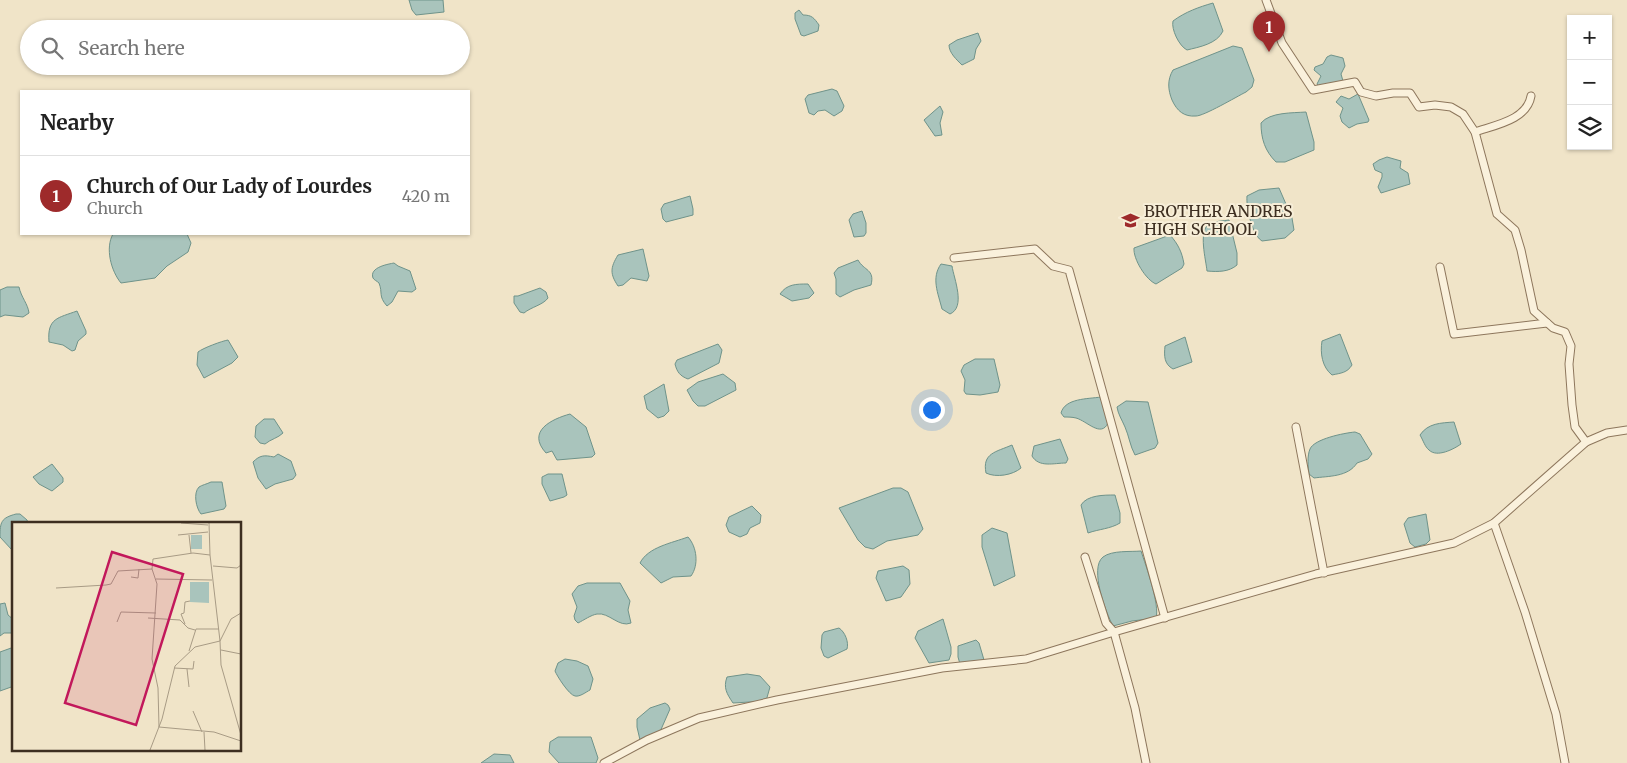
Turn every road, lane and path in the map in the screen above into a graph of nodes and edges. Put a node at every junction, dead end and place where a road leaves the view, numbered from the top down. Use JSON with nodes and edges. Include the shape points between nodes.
{"nodes":[{"id":1,"x":1266,"y":0,"type":"edge"},
{"id":2,"x":1531,"y":96,"type":"dead end"},
{"id":3,"x":1475,"y":132,"type":"junction"},
{"id":4,"x":954,"y":258,"type":"dead end"},
{"id":5,"x":1440,"y":267,"type":"dead end"},
{"id":6,"x":1548,"y":323,"type":"junction"},
{"id":7,"x":1296,"y":427,"type":"dead end"},
{"id":8,"x":1627,"y":430,"type":"edge"},
{"id":9,"x":1586,"y":442,"type":"junction"},
{"id":10,"x":1494,"y":523,"type":"junction"},
{"id":11,"x":1085,"y":557,"type":"dead end"},
{"id":12,"x":1324,"y":573,"type":"junction"},
{"id":13,"x":1165,"y":618,"type":"junction"},
{"id":14,"x":1114,"y":632,"type":"junction"},
{"id":15,"x":604,"y":763,"type":"edge"},
{"id":16,"x":1146,"y":763,"type":"edge"},
{"id":17,"x":1565,"y":763,"type":"edge"}],
"edges":[{"from":1,"to":3,"type":"street","via":[[1282,43],[1313,90],[1355,82],[1361,92],[1376,96],[1410,93],[1419,107],[1451,107],[1463,114]]},
{"from":2,"to":3,"type":"street","via":[[1530,104],[1521,115]]},
{"from":3,"to":6,"type":"street","via":[[1497,214],[1515,230],[1534,311]]},
{"from":4,"to":13,"type":"street","via":[[1035,250],[1053,266],[1069,270]]},
{"from":5,"to":6,"type":"street","via":[[1454,334]]},
{"from":6,"to":9,"type":"street","via":[[1565,332],[1570,346],[1575,428]]},
{"from":7,"to":12,"type":"street"},
{"from":8,"to":9,"type":"street"},
{"from":9,"to":10,"type":"street"},
{"from":10,"to":12,"type":"street","via":[[1454,542]]},
{"from":10,"to":17,"type":"street","via":[[1556,714]]},
{"from":11,"to":14,"type":"street","via":[[1106,623]]},
{"from":12,"to":13,"type":"street"},
{"from":13,"to":14,"type":"street"},
{"from":14,"to":15,"type":"street","via":[[1026,660],[942,668],[699,718]]},
{"from":14,"to":16,"type":"street"}]}
